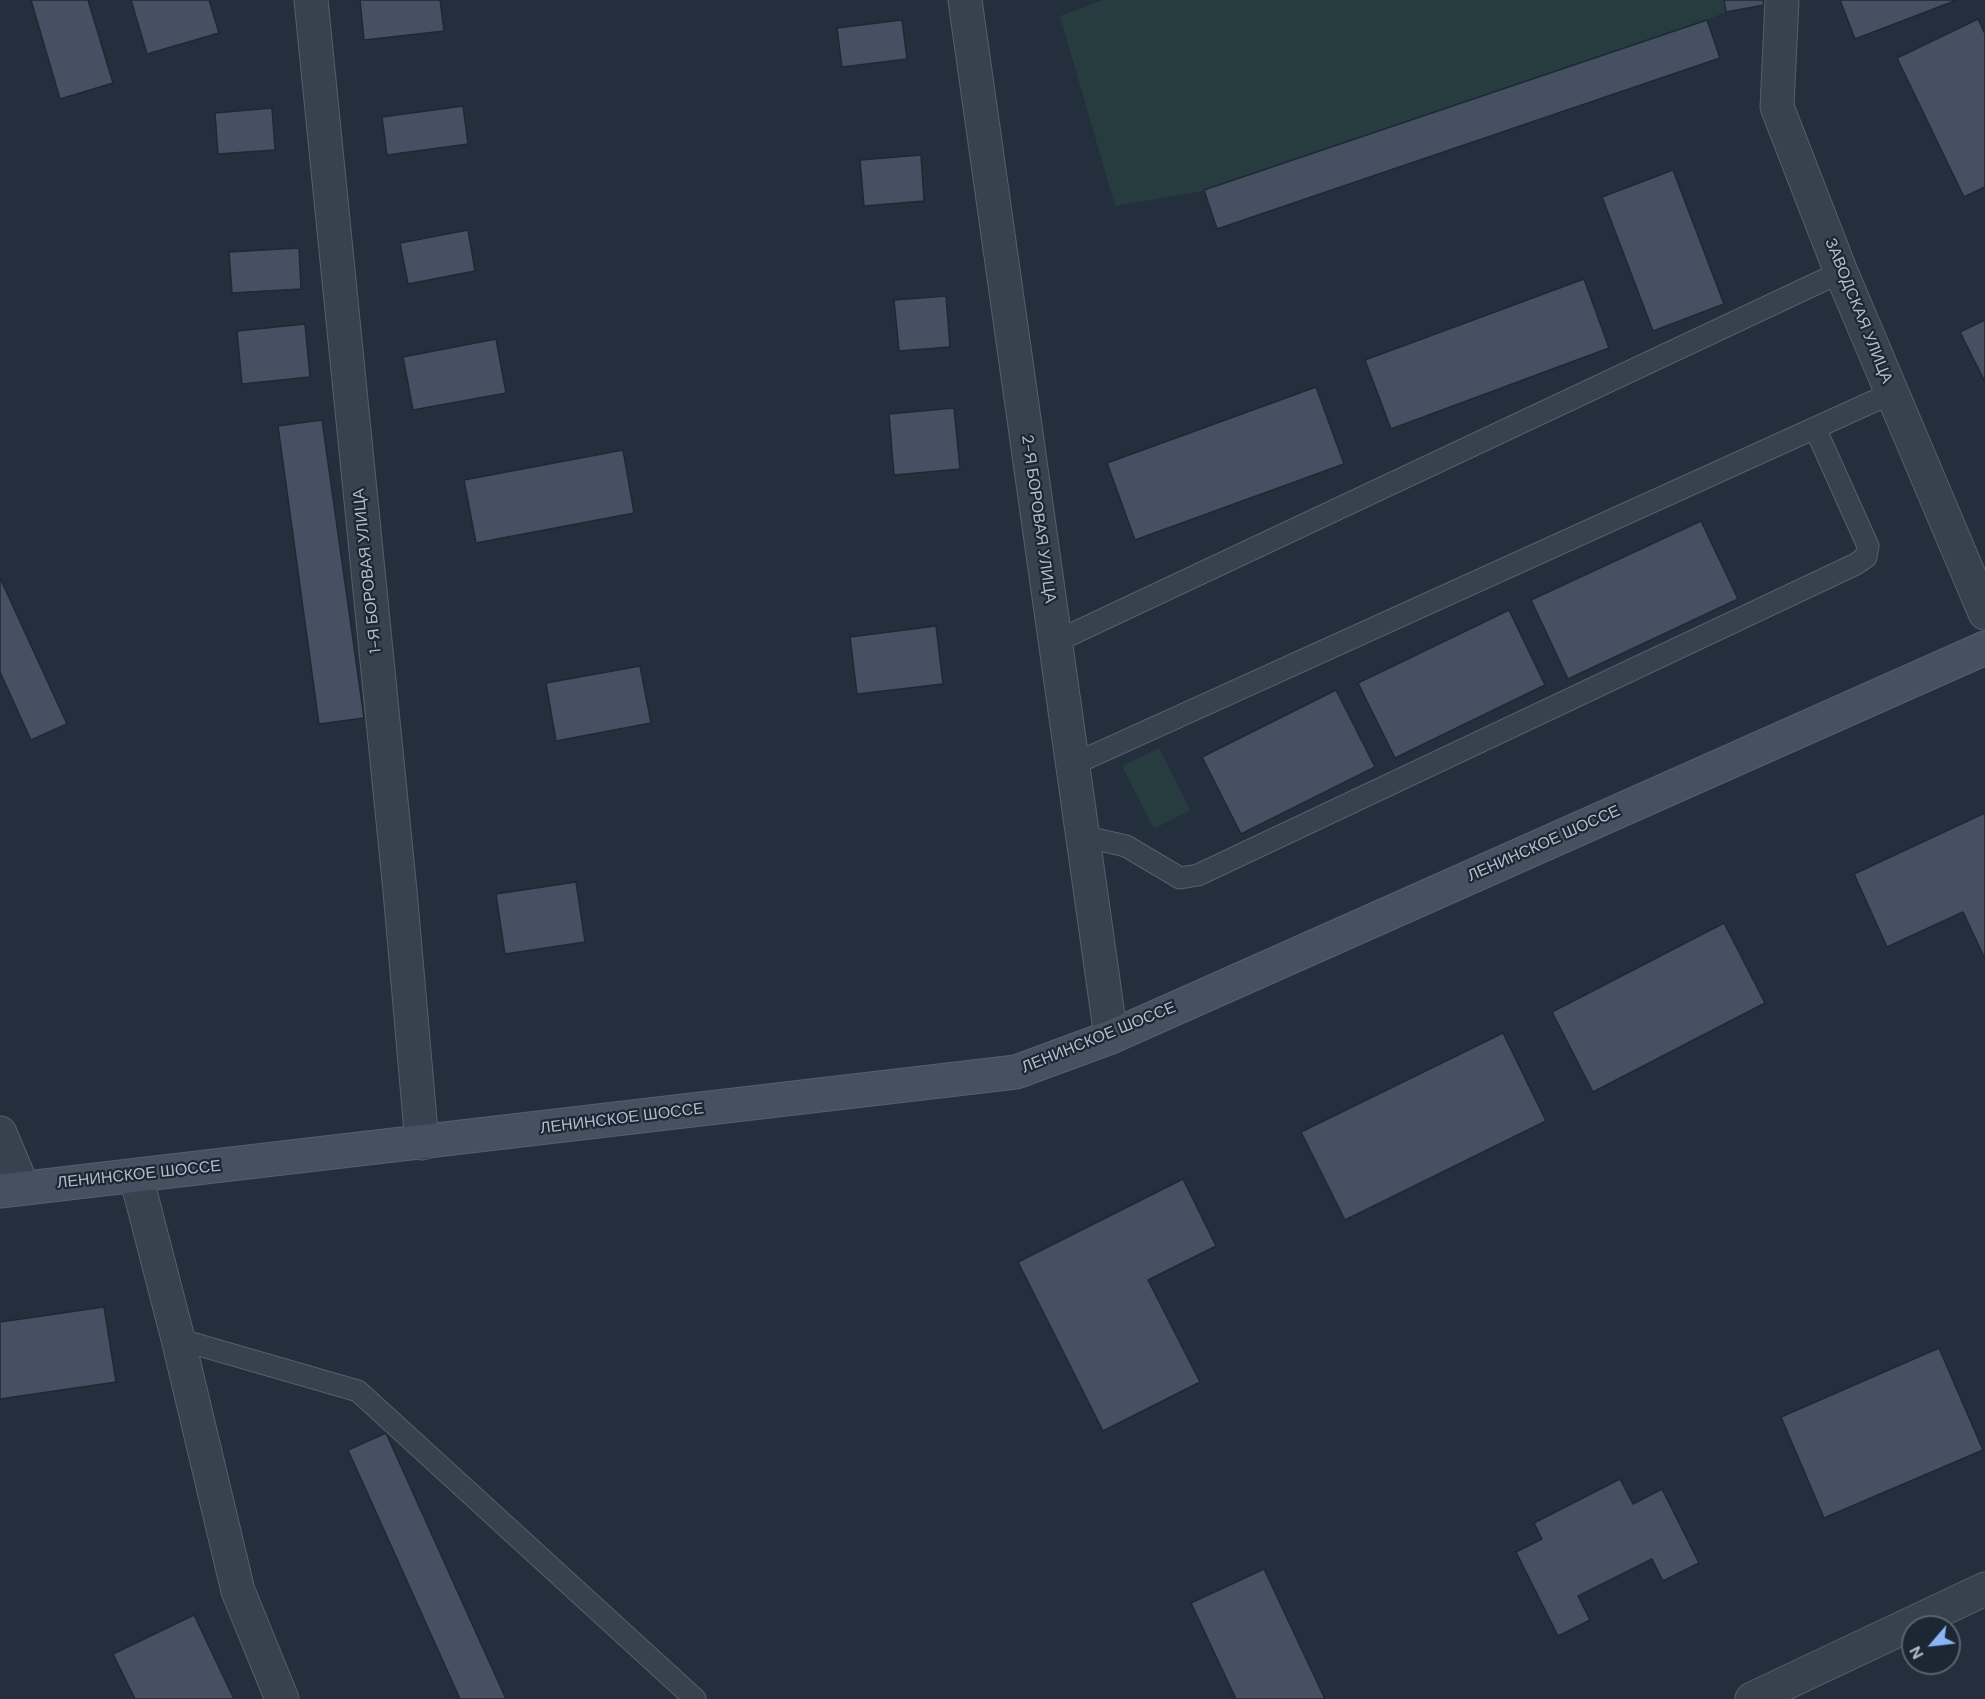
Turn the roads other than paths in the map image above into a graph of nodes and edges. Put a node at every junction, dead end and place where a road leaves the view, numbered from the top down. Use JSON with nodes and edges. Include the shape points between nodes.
{"nodes":[{"id":1,"x":311,"y":0,"type":"edge"},
{"id":2,"x":965,"y":0,"type":"edge"},
{"id":3,"x":1782,"y":0,"type":"edge"},
{"id":4,"x":1841,"y":272,"type":"junction"},
{"id":5,"x":1892,"y":393,"type":"junction"},
{"id":6,"x":1815,"y":428,"type":"junction"},
{"id":7,"x":1985,"y":613,"type":"edge"},
{"id":8,"x":1055,"y":642,"type":"junction"},
{"id":9,"x":1985,"y":648,"type":"edge"},
{"id":10,"x":1072,"y":765,"type":"junction"},
{"id":11,"x":1082,"y":836,"type":"junction"},
{"id":12,"x":1111,"y":1037,"type":"junction"},
{"id":13,"x":0,"y":1133,"type":"edge"},
{"id":14,"x":422,"y":1143,"type":"junction"},
{"id":15,"x":136,"y":1176,"type":"junction"},
{"id":16,"x":11,"y":1190,"type":"edge"},
{"id":17,"x":178,"y":1340,"type":"junction"},
{"id":18,"x":1985,"y":1589,"type":"edge"},
{"id":19,"x":282,"y":1699,"type":"edge"},
{"id":20,"x":695,"y":1699,"type":"edge"},
{"id":21,"x":1752,"y":1699,"type":"edge"}],
"edges":[{"from":1,"to":14,"type":"street","name":"1-Я БОРОВАЯ УЛИЦА"},
{"from":2,"to":8,"type":"street","name":"2-Я БОРОВАЯ УЛИЦА"},
{"from":3,"to":4,"type":"street","name":"ЗАВОДСКАЯ УЛИЦА","via":[[1777,107]]},
{"from":4,"to":5,"type":"street","name":"ЗАВОДСКАЯ УЛИЦА"},
{"from":4,"to":8,"type":"lane"},
{"from":5,"to":6,"type":"lane"},
{"from":5,"to":7,"type":"street","name":"ЗАВОДСКАЯ УЛИЦА"},
{"from":6,"to":10,"type":"lane"},
{"from":6,"to":11,"type":"lane","via":[[1868,546],[1866,557],[1856,564],[1198,875],[1180,878],[1126,846]]},
{"from":8,"to":10,"type":"street","name":"2-Я БОРОВАЯ УЛИЦА"},
{"from":9,"to":12,"type":"street","name":"ЛЕНИНСКОЕ ШОССЕ"},
{"from":10,"to":11,"type":"street","name":"2-Я БОРОВАЯ УЛИЦА"},
{"from":11,"to":12,"type":"street","name":"2-Я БОРОВАЯ УЛИЦА"},
{"from":12,"to":14,"type":"street","name":"ЛЕНИНСКОЕ ШОССЕ","via":[[1016,1072]]},
{"from":13,"to":16,"type":"street"},
{"from":14,"to":15,"type":"street","name":"ЛЕНИНСКОЕ ШОССЕ"},
{"from":15,"to":16,"type":"street","name":"ЛЕНИНСКОЕ ШОССЕ"},
{"from":15,"to":17,"type":"street"},
{"from":17,"to":19,"type":"street","via":[[238,1591]]},
{"from":17,"to":20,"type":"lane","via":[[358,1391]]},
{"from":18,"to":21,"type":"street"}]}
